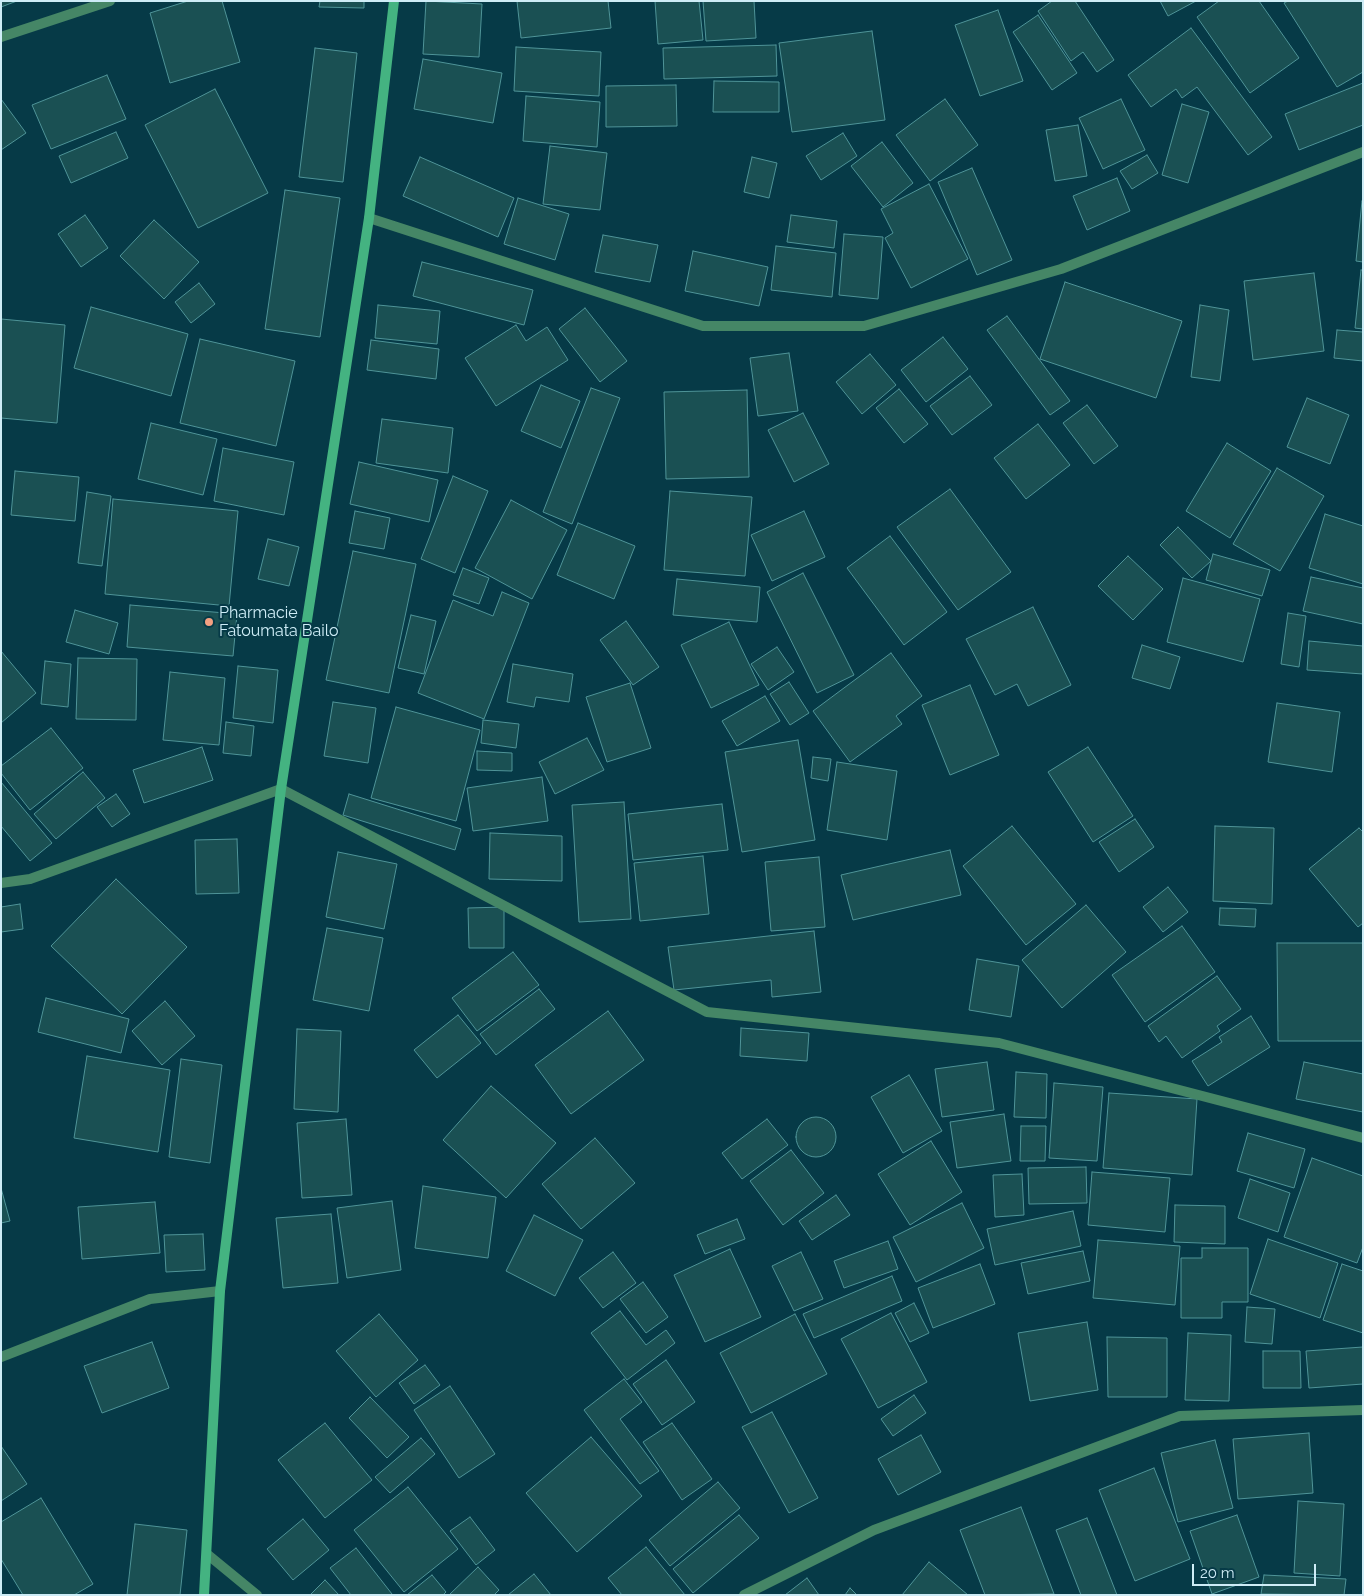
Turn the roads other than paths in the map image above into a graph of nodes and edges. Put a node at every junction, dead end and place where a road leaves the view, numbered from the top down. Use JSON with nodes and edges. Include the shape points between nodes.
{"nodes":[{"id":1,"x":110,"y":1,"type":"edge"},
{"id":2,"x":394,"y":1,"type":"edge"},
{"id":3,"x":1,"y":36,"type":"edge"},
{"id":4,"x":1363,"y":152,"type":"edge"},
{"id":5,"x":370,"y":218,"type":"junction"},
{"id":6,"x":281,"y":789,"type":"junction"},
{"id":7,"x":1,"y":884,"type":"edge"},
{"id":8,"x":1363,"y":1138,"type":"edge"},
{"id":9,"x":220,"y":1291,"type":"junction"},
{"id":10,"x":1,"y":1357,"type":"edge"},
{"id":11,"x":1363,"y":1410,"type":"edge"},
{"id":12,"x":207,"y":1554,"type":"junction"},
{"id":13,"x":204,"y":1595,"type":"edge"},
{"id":14,"x":257,"y":1595,"type":"edge"},
{"id":15,"x":744,"y":1595,"type":"edge"}],
"edges":[{"from":1,"to":3,"type":"street"},
{"from":2,"to":5,"type":"street"},
{"from":4,"to":5,"type":"street","via":[[1061,269],[864,326],[703,326]]},
{"from":5,"to":6,"type":"street"},
{"from":6,"to":7,"type":"street","via":[[30,879]]},
{"from":6,"to":8,"type":"street","via":[[707,1012],[999,1042]]},
{"from":6,"to":9,"type":"street"},
{"from":9,"to":10,"type":"street","via":[[150,1299]]},
{"from":9,"to":12,"type":"street"},
{"from":11,"to":15,"type":"street","via":[[1180,1416],[874,1530]]},
{"from":12,"to":13,"type":"street"},
{"from":12,"to":14,"type":"street"}]}
